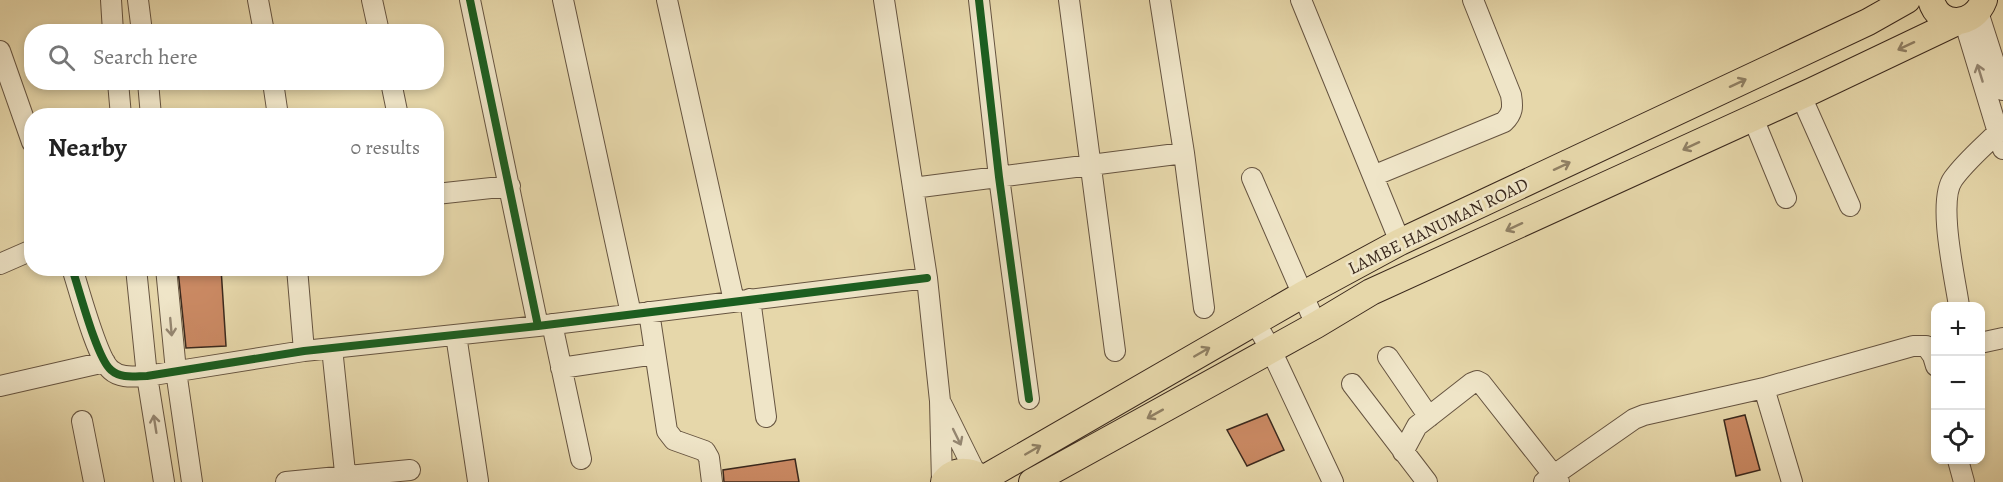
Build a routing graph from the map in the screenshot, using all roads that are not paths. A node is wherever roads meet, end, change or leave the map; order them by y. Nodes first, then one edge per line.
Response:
1 (111, 0) edge
2 (138, 0) edge
3 (258, 0) edge
4 (372, 0) edge
5 (470, 0) edge
6 (563, 0) edge
7 (667, 0) edge
8 (884, 0) edge
9 (979, 0) edge
10 (1069, 0) edge
11 (1160, 0) edge
12 (1301, 0) edge
13 (1473, 0) edge
14 (1907, 0) edge
15 (1930, 0) edge
16 (1976, 10) edge
17 (112, 24) edge
18 (141, 24) edge
19 (262, 24) edge
20 (377, 24) edge
21 (0, 51) edge
22 (119, 90) edge
23 (149, 90) edge
24 (274, 90) edge
25 (393, 90) edge
26 (2003, 90) edge
27 (1801, 96) junction
28 (9, 104) edge
29 (120, 108) edge
30 (150, 108) edge
31 (277, 108) edge
32 (396, 108) edge
33 (1753, 118) junction
34 (24, 129) edge
35 (2000, 141) edge
36 (1184, 153) junction
37 (1090, 165) junction
38 (1373, 176) junction
39 (999, 177) junction
40 (1252, 178) dead end
41 (510, 186) junction
42 (913, 188) junction
43 (444, 193) edge
44 (1786, 198) dead end
45 (1850, 206) dead end
46 (1400, 242) junction
47 (24, 254) edge
48 (0, 264) edge
49 (75, 276) edge
50 (137, 276) edge
51 (167, 276) edge
52 (298, 276) edge
53 (927, 278) junction
54 (1302, 295) junction
55 (742, 301) junction
56 (1958, 302) edge
57 (1204, 308) dead end
58 (640, 313) junction
59 (1255, 322) junction
60 (545, 325) junction
61 (1316, 325) junction
62 (456, 334) junction
63 (2003, 338) edge
64 (1985, 342) edge
65 (332, 348) junction
66 (1271, 350) junction
67 (304, 351) junction
68 (1115, 351) dead end
69 (655, 354) junction
70 (1933, 356) edge
71 (1388, 357) dead end
72 (105, 362) junction
73 (561, 368) junction
74 (176, 371) junction
75 (147, 376) junction
76 (1352, 384) dead end
77 (0, 386) edge
78 (1764, 388) junction
79 (1029, 399) dead end
80 (940, 401) junction
81 (766, 417) dead end
82 (1429, 417) junction
83 (82, 421) dead end
84 (1403, 452) junction
85 (581, 459) dead end
86 (1959, 464) edge
87 (410, 470) dead end
88 (981, 478) edge
89 (346, 479) edge
90 (1552, 480) edge
91 (478, 481) edge
92 (94, 482) edge
93 (164, 482) edge
94 (192, 482) edge
95 (286, 482) edge
96 (711, 482) edge
97 (943, 482) edge
98 (1032, 482) edge
99 (1332, 482) edge
100 (1427, 482) edge
101 (1792, 482) edge
102 (1964, 482) edge

1 - 17 street
2 - 18 street
3 - 19 street
4 - 20 street
5 - 41 street
6 - 58 street
7 - 55 street
8 - 42 street
9 - 39 street
10 - 37 street
11 - 36 street
12 - 38 street
13 - 38 street
46 -> 14 main road, LAMBE HANUMAN ROAD
15 - 16 main road
16 - 26 street
16 -> 27 main road, LAMBE HANUMAN ROAD
35 -> 16 street
21 - 28 street
22 - 29 street
23 - 30 street
24 - 31 street
25 - 32 street
27 - 33 main road, LAMBE HANUMAN ROAD
27 - 45 street
28 - 34 street
33 - 44 street
33 -> 61 main road, LAMBE HANUMAN ROAD
35 - 56 street
36 - 37 street
36 - 57 street
37 - 39 street
37 - 68 street
38 - 46 street
39 - 42 street
39 - 79 street
40 - 54 street
41 - 43 street
41 - 60 street
42 - 53 street
46 - 54 main road, LAMBE HANUMAN ROAD
47 - 48 street
49 - 72 street
50 - 75 street
51 -> 74 street
52 - 67 street
53 - 55 street
53 - 80 street
54 - 59 main road, LAMBE HANUMAN ROAD
54 - 61 street
55 - 58 street
55 - 81 street
58 - 60 street
58 - 69 street
59 - 66 street
88 -> 59 main road, LAMBE HANUMAN ROAD
60 - 62 street
60 - 73 street
61 - 66 main road, LAMBE HANUMAN ROAD
62 - 65 street
62 - 91 street
63 - 64 street
65 - 67 street
65 - 89 street
66 -> 98 main road, LAMBE HANUMAN ROAD
66 - 99 street
67 - 74 street
69 - 73 street
69 - 96 street
70 - 78 street
71 - 82 street
72 - 75 street
72 - 77 street
73 - 85 street
74 - 75 street
74 - 94 street
93 -> 75 street
76 - 84 street
78 - 90 street
78 - 101 street
80 -> 88 street
80 - 97 street
82 - 84 street
82 - 90 street
83 - 92 street
84 - 100 street
86 - 102 street
87 - 89 street
88 - 97 main road
89 - 95 street

